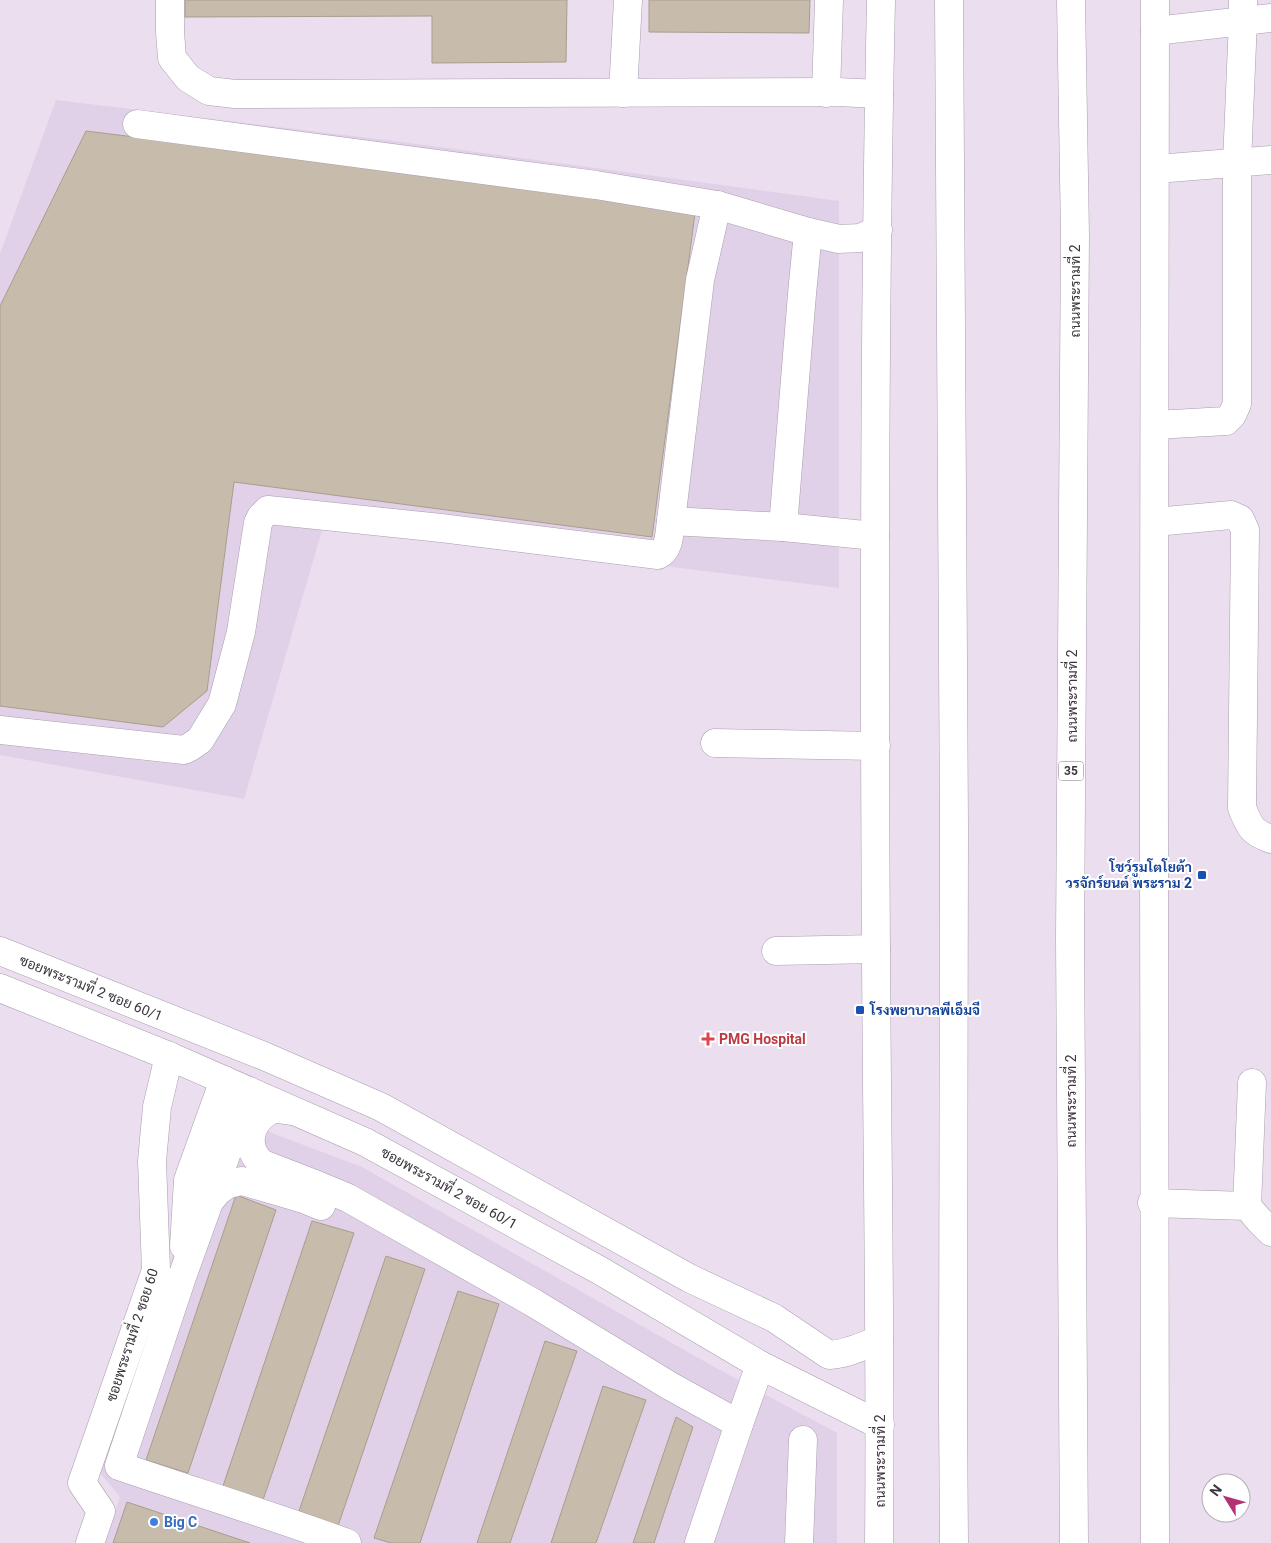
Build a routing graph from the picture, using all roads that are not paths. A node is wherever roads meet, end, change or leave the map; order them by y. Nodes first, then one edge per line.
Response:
1 (170, 0) edge
2 (628, 0) edge
3 (828, 0) edge
4 (881, 0) edge
5 (950, 0) edge
6 (1071, 0) edge
7 (1155, 0) edge
8 (1243, 10) edge
9 (1271, 18) edge
10 (1155, 31) junction
11 (826, 92) junction
12 (623, 93) junction
13 (879, 94) junction
14 (137, 124) dead end
15 (1271, 160) edge
16 (1237, 163) junction
17 (1156, 169) junction
18 (717, 206) junction
19 (878, 230) junction
20 (808, 232) junction
21 (1155, 425) junction
22 (671, 522) junction
23 (1155, 522) junction
24 (783, 526) junction
25 (876, 536) junction
26 (0, 730) edge
27 (715, 743) dead end
28 (876, 746) junction
29 (1271, 839) edge
30 (876, 949) junction
31 (0, 951) edge
32 (776, 951) dead end
33 (0, 988) edge
34 (169, 1056) junction
35 (224, 1080) junction
36 (1252, 1084) dead end
37 (249, 1092) junction
38 (292, 1111) junction
39 (209, 1202) junction
40 (1152, 1203) junction
41 (1247, 1206) junction
42 (386, 1220) junction
43 (1271, 1232) edge
44 (182, 1277) junction
45 (879, 1340) junction
46 (760, 1364) junction
47 (738, 1424) junction
48 (880, 1425) junction
49 (803, 1440) dead end
50 (90, 1543) edge
51 (347, 1543) edge
52 (699, 1543) edge
53 (799, 1543) edge
54 (879, 1543) edge
55 (954, 1543) edge
56 (1074, 1543) edge
57 (1154, 1543) edge

1 - 12 main road
2 - 12 main road
3 - 11 main road
4 - 13 main road, ถนนพระรามที่ 2
5 - 55 main road
6 - 56 main road, ถนนพระรามที่ 2 / 35
7 - 10 main road
8 - 9 main road
8 - 10 main road
8 - 16 main road
10 - 17 main road
11 - 12 main road
11 - 13 main road
13 - 19 main road, ถนนพระรามที่ 2
14 - 18 main road
15 - 16 main road
16 - 17 main road
16 - 21 main road
17 - 21 main road
18 - 20 main road
18 - 22 main road
19 - 20 main road
19 - 25 main road, ถนนพระรามที่ 2
20 - 24 main road
21 - 23 main road
22 - 24 main road
22 - 26 main road
23 - 29 main road
23 - 40 main road
24 - 25 main road
25 - 28 main road, ถนนพระรามที่ 2
27 - 28 main road
28 - 30 main road, ถนนพระรามที่ 2
30 - 32 main road
30 - 45 main road, ถนนพระรามที่ 2
31 - 45 main road, ซอยพระรามที่ 2 ซอย 60/1
33 - 34 main road, ซอยพระรามที่ 2 ซอย 60/1
34 - 35 main road, ซอยพระรามที่ 2 ซอย 60/1
34 - 50 main road, ซอยพระรามที่ 2 ซอย 60
35 - 37 main road, ซอยพระรามที่ 2 ซอย 60/1
35 - 44 main road
36 - 41 main road
37 - 38 main road, ซอยพระรามที่ 2 ซอย 60/1
37 - 39 main road
38 - 42 main road
38 - 46 main road, ซอยพระรามที่ 2 ซอย 60/1
39 - 42 main road
39 - 44 main road
40 - 41 main road
40 - 57 main road
41 - 43 main road
42 - 47 main road
44 - 51 main road
45 - 48 main road, ถนนพระรามที่ 2
46 - 47 main road
46 - 48 main road, ซอยพระรามที่ 2 ซอย 60/1
47 - 52 main road
48 - 54 main road, ถนนพระรามที่ 2
49 - 53 main road

